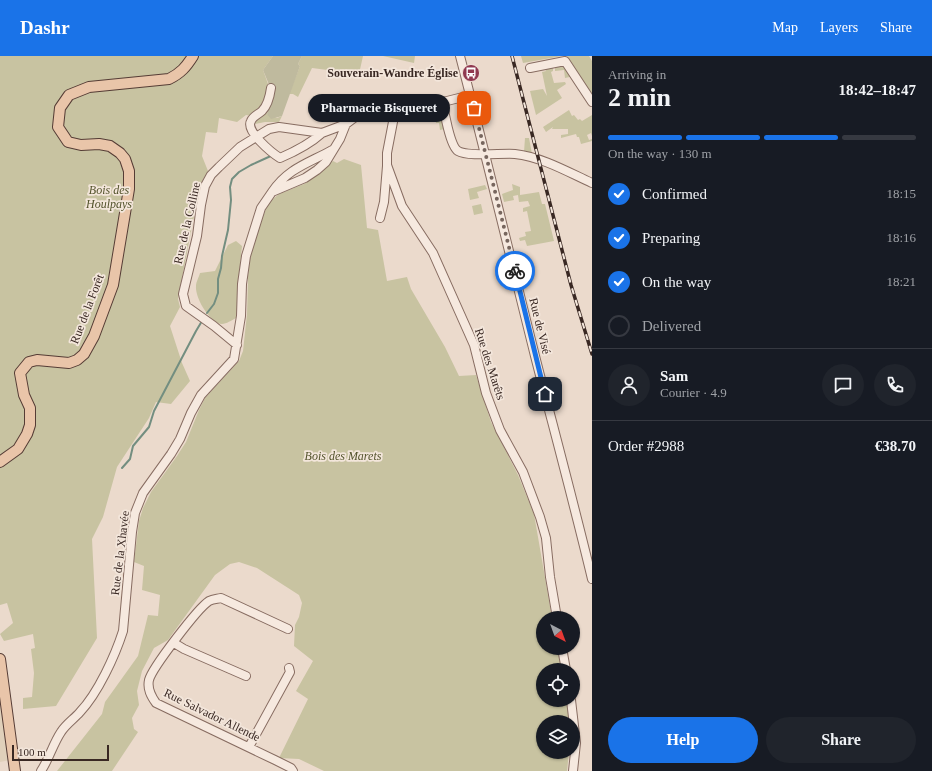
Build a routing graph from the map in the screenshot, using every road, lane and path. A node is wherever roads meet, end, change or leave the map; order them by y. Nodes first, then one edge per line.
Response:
1 (192, 56) edge
2 (460, 56) edge
3 (530, 68) dead end
4 (271, 88) dead end
5 (471, 95) junction
6 (396, 101) junction
7 (443, 102) junction
8 (592, 102) edge
9 (346, 124) junction
10 (322, 133) junction
11 (256, 136) junction
12 (333, 150) junction
13 (486, 154) junction
14 (387, 165) junction
15 (592, 183) edge
16 (272, 192) junction
17 (380, 218) dead end
18 (237, 345) junction
19 (0, 462) edge
20 (592, 579) edge
21 (556, 611) edge
22 (288, 629) dead end
23 (174, 643) junction
24 (0, 659) edge
25 (290, 668) dead end
26 (246, 676) dead end
27 (572, 707) edge
28 (249, 747) junction
29 (14, 771) edge
30 (41, 771) edge
31 (293, 771) edge
32 (573, 771) edge

1 - 19 main road, Rue de la Forêt
2 - 5 street, Rue de Visé
3 - 8 street
4 - 11 street
5 - 7 street, Rue de la Colline
5 - 13 street, Rue de Visé
6 - 7 street, Rue de la Colline
6 - 9 street, Rue de la Colline
6 - 14 street, Rue des Marêts
7 - 13 street
9 - 10 street, Rue de la Colline
9 - 12 street
10 - 11 street, Rue de la Colline
10 - 11 street
11 - 18 street, Rue de la Colline
12 - 16 street, Rue de la Xhavée
12 - 16 street
13 - 15 street
13 - 20 street, Rue de Visé
14 - 17 street
14 - 21 street, Rue des Marêts
16 - 18 street, Rue de la Xhavée
18 - 30 street, Rue de la Xhavée
22 - 23 street, Rue Salvador Allende
23 - 26 street
23 - 28 street, Rue Salvador Allende
24 - 29 main road
25 - 28 street
27 - 32 street
28 - 31 street, Rue Salvador Allende

